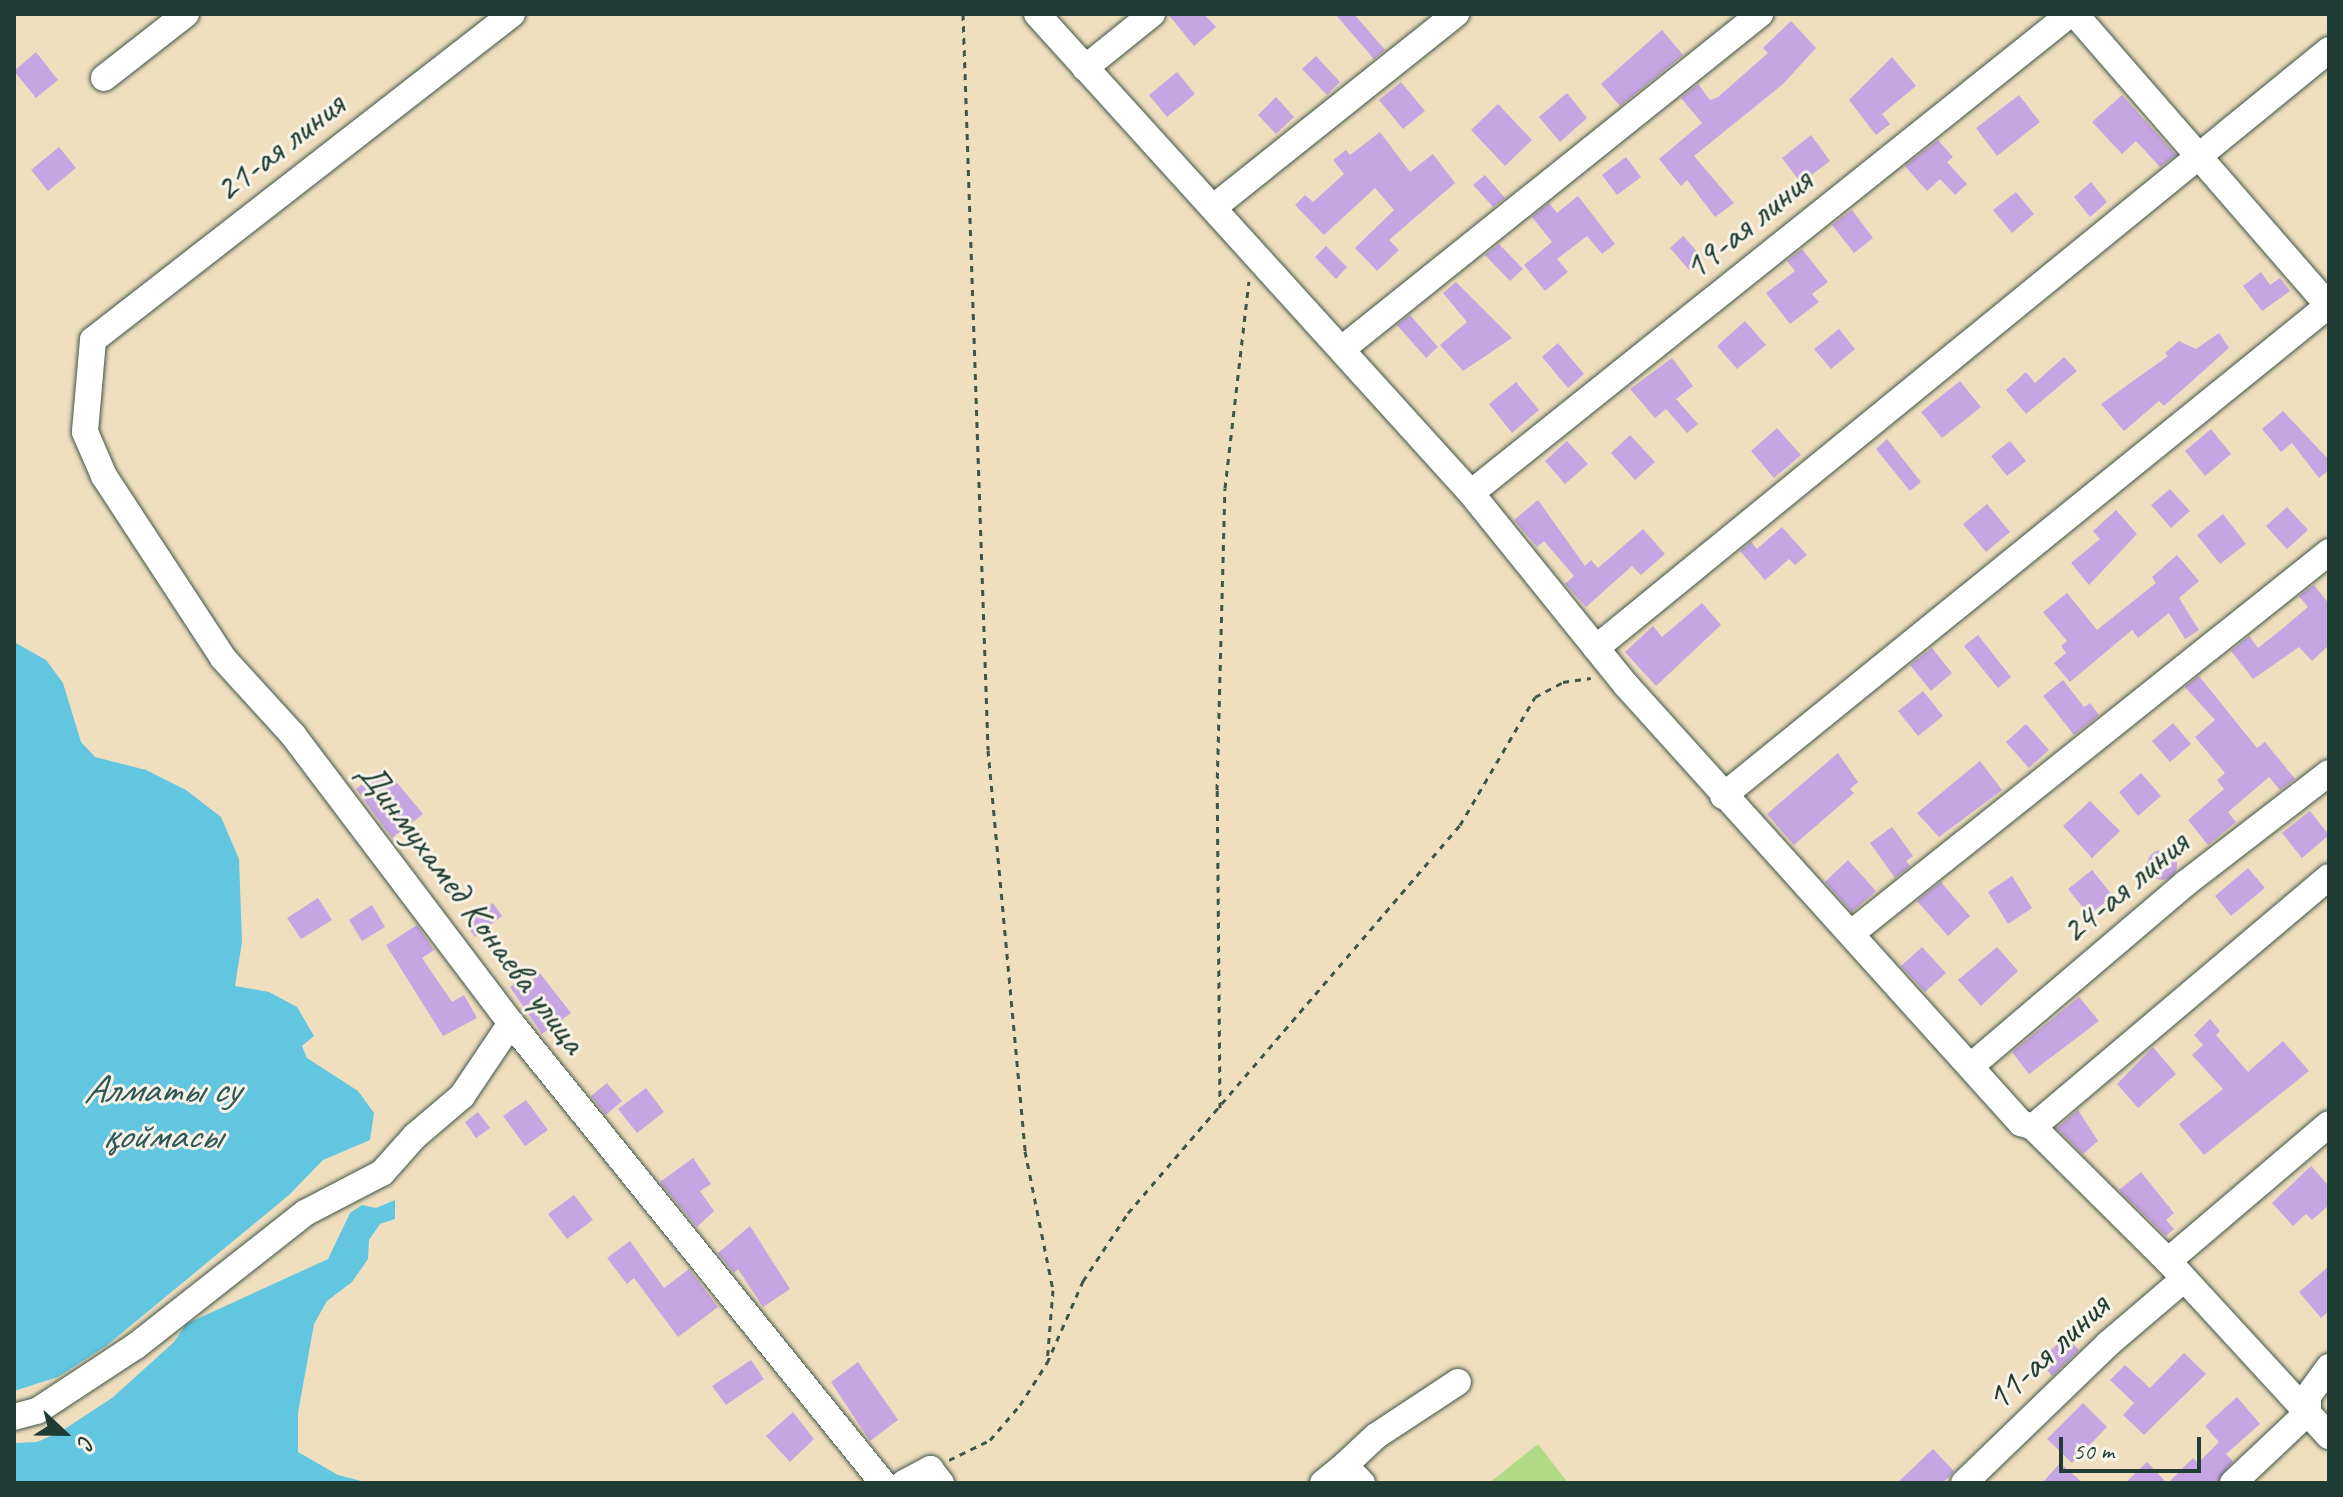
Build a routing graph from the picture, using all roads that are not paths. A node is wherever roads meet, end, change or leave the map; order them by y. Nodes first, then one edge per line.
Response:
1 (186, 14) edge
2 (512, 14) edge
3 (1037, 14) edge
4 (1152, 14) edge
5 (1456, 14) edge
6 (1760, 14) edge
7 (2073, 14) edge
8 (2329, 50) edge
9 (1085, 68) junction
10 (104, 78) dead end
11 (2197, 158) junction
12 (1214, 207) junction
13 (2329, 305) edge
14 (93, 340) joint
15 (1342, 349) junction
16 (1471, 493) junction
17 (2329, 552) edge
18 (1596, 648) junction
19 (2329, 773) edge
20 (1723, 796) junction
21 (2329, 877) edge
22 (1853, 932) junction
23 (511, 1023) junction
24 (1971, 1066) junction
25 (2329, 1124) edge
26 (2033, 1127) junction
27 (2176, 1270) junction
28 (2329, 1367) edge
29 (1458, 1382) dead end
30 (2308, 1412) junction
31 (14, 1417) edge
32 (2329, 1436) edge
33 (1353, 1474) edge
34 (935, 1476) edge
35 (883, 1483) edge
36 (904, 1483) edge
37 (1323, 1483) edge
38 (1964, 1483) edge
39 (2233, 1483) edge

1 - 10 street
2 - 14 street, 21-ая линия
3 - 9 street
4 - 9 street
5 - 12 street
6 - 15 street
7 - 11 street
7 - 16 street, 19-ая линия
8 - 11 street
9 - 12 street
11 - 13 street
11 - 18 street
12 - 15 street
13 - 20 street
14 - 23 street, Динмухамед Конаева улица
15 - 16 street
16 - 18 street
17 - 22 street
18 - 20 street
19 - 24 street, 24-ая линия
20 - 22 street
21 - 26 street
22 - 24 street
23 - 31 street
23 - 35 street, Динмухамед Конаева улица
24 - 26 street
25 - 27 street, 11-ая линия
26 - 27 street
27 - 30 street
27 - 38 street, 11-ая линия
28 - 30 street
29 - 33 street
30 - 32 street
30 - 39 street
33 - 37 street
34 - 36 street

